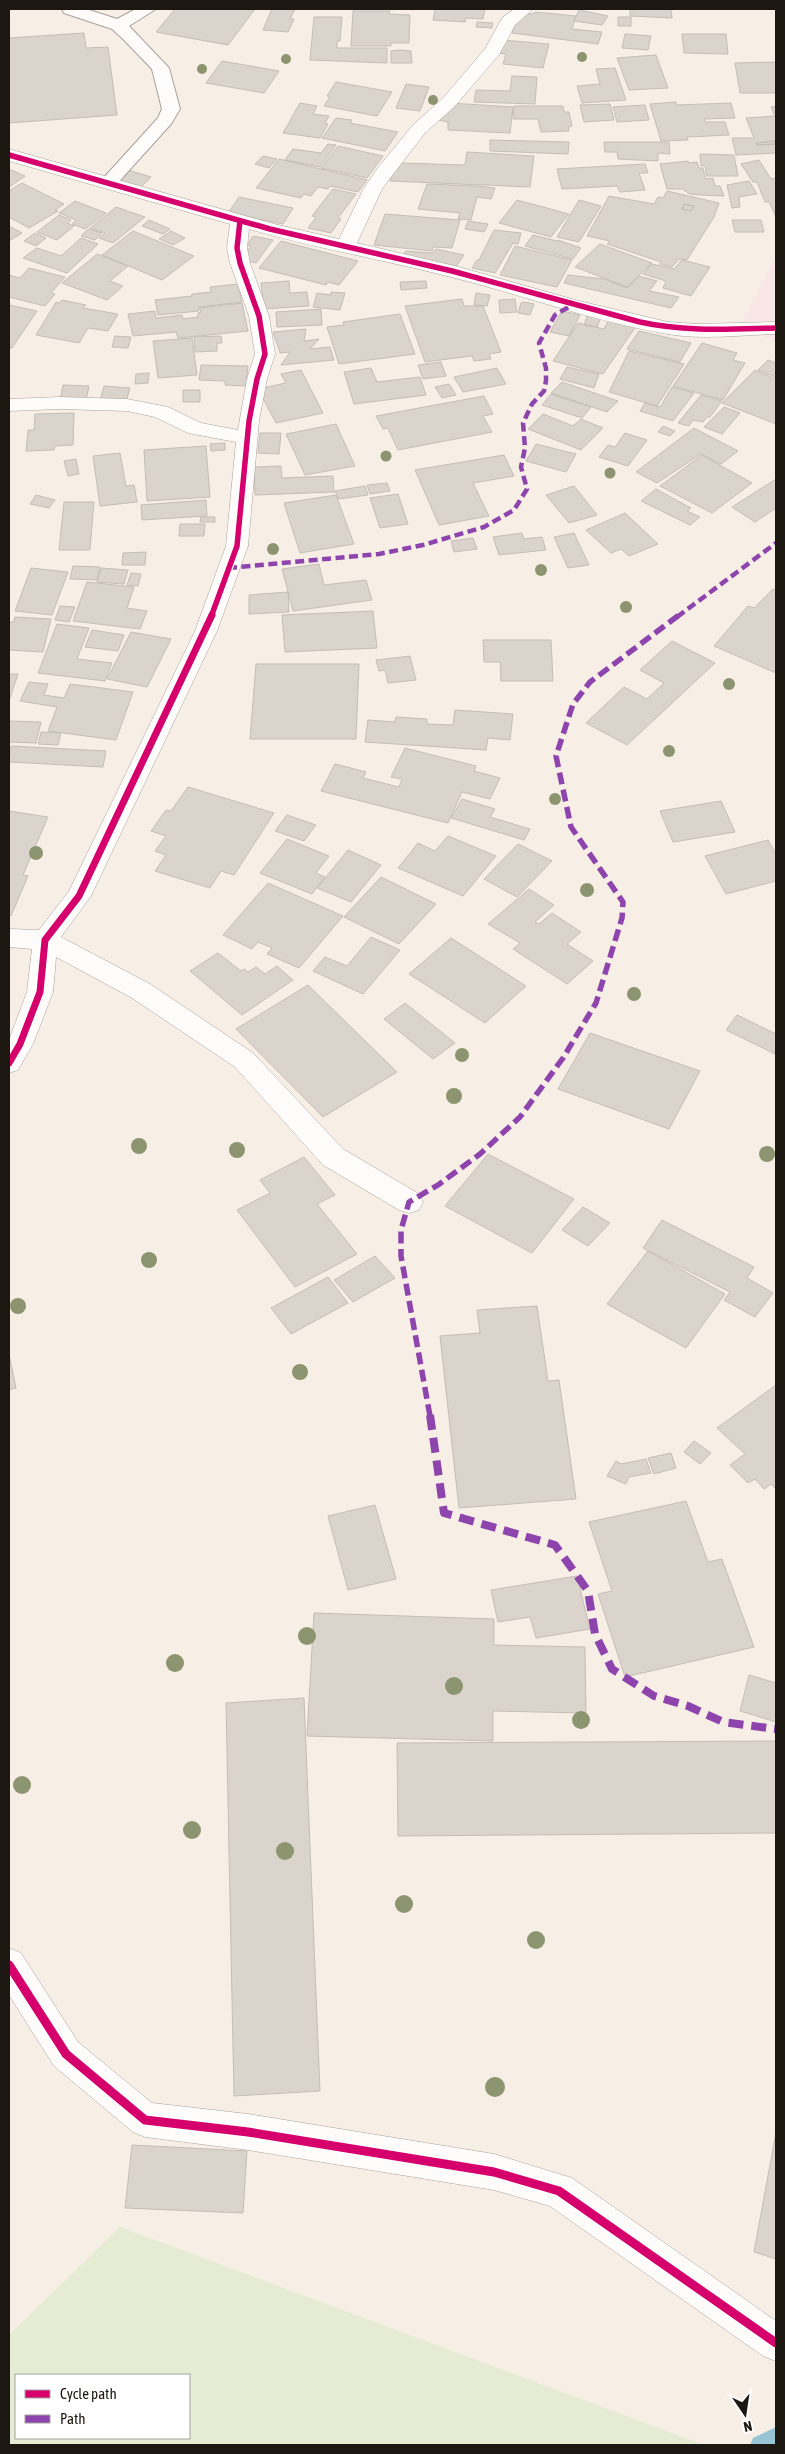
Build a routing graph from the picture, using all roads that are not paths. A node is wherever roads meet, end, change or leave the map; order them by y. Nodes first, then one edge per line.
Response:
1 (70, 9) edge
2 (148, 9) edge
3 (524, 9) edge
4 (118, 25) junction
5 (9, 156) edge
6 (108, 183) junction
7 (240, 221) junction
8 (345, 248) junction
9 (776, 306) edge
10 (776, 320) edge
11 (776, 328) edge
12 (9, 405) edge
13 (247, 438) junction
14 (9, 938) edge
15 (45, 940) junction
16 (9, 1063) edge
17 (409, 1202) dead end
18 (9, 1966) edge
19 (776, 2342) edge

1 - 4 lane
2 - 4 lane
3 - 8 street
4 - 6 lane
5 - 6 street
6 - 7 street
7 - 8 street
7 - 13 street
8 - 11 street
9 - 10 street
12 - 13 street
13 - 15 street
14 - 15 street
15 - 16 street
15 - 17 street
18 - 19 street

